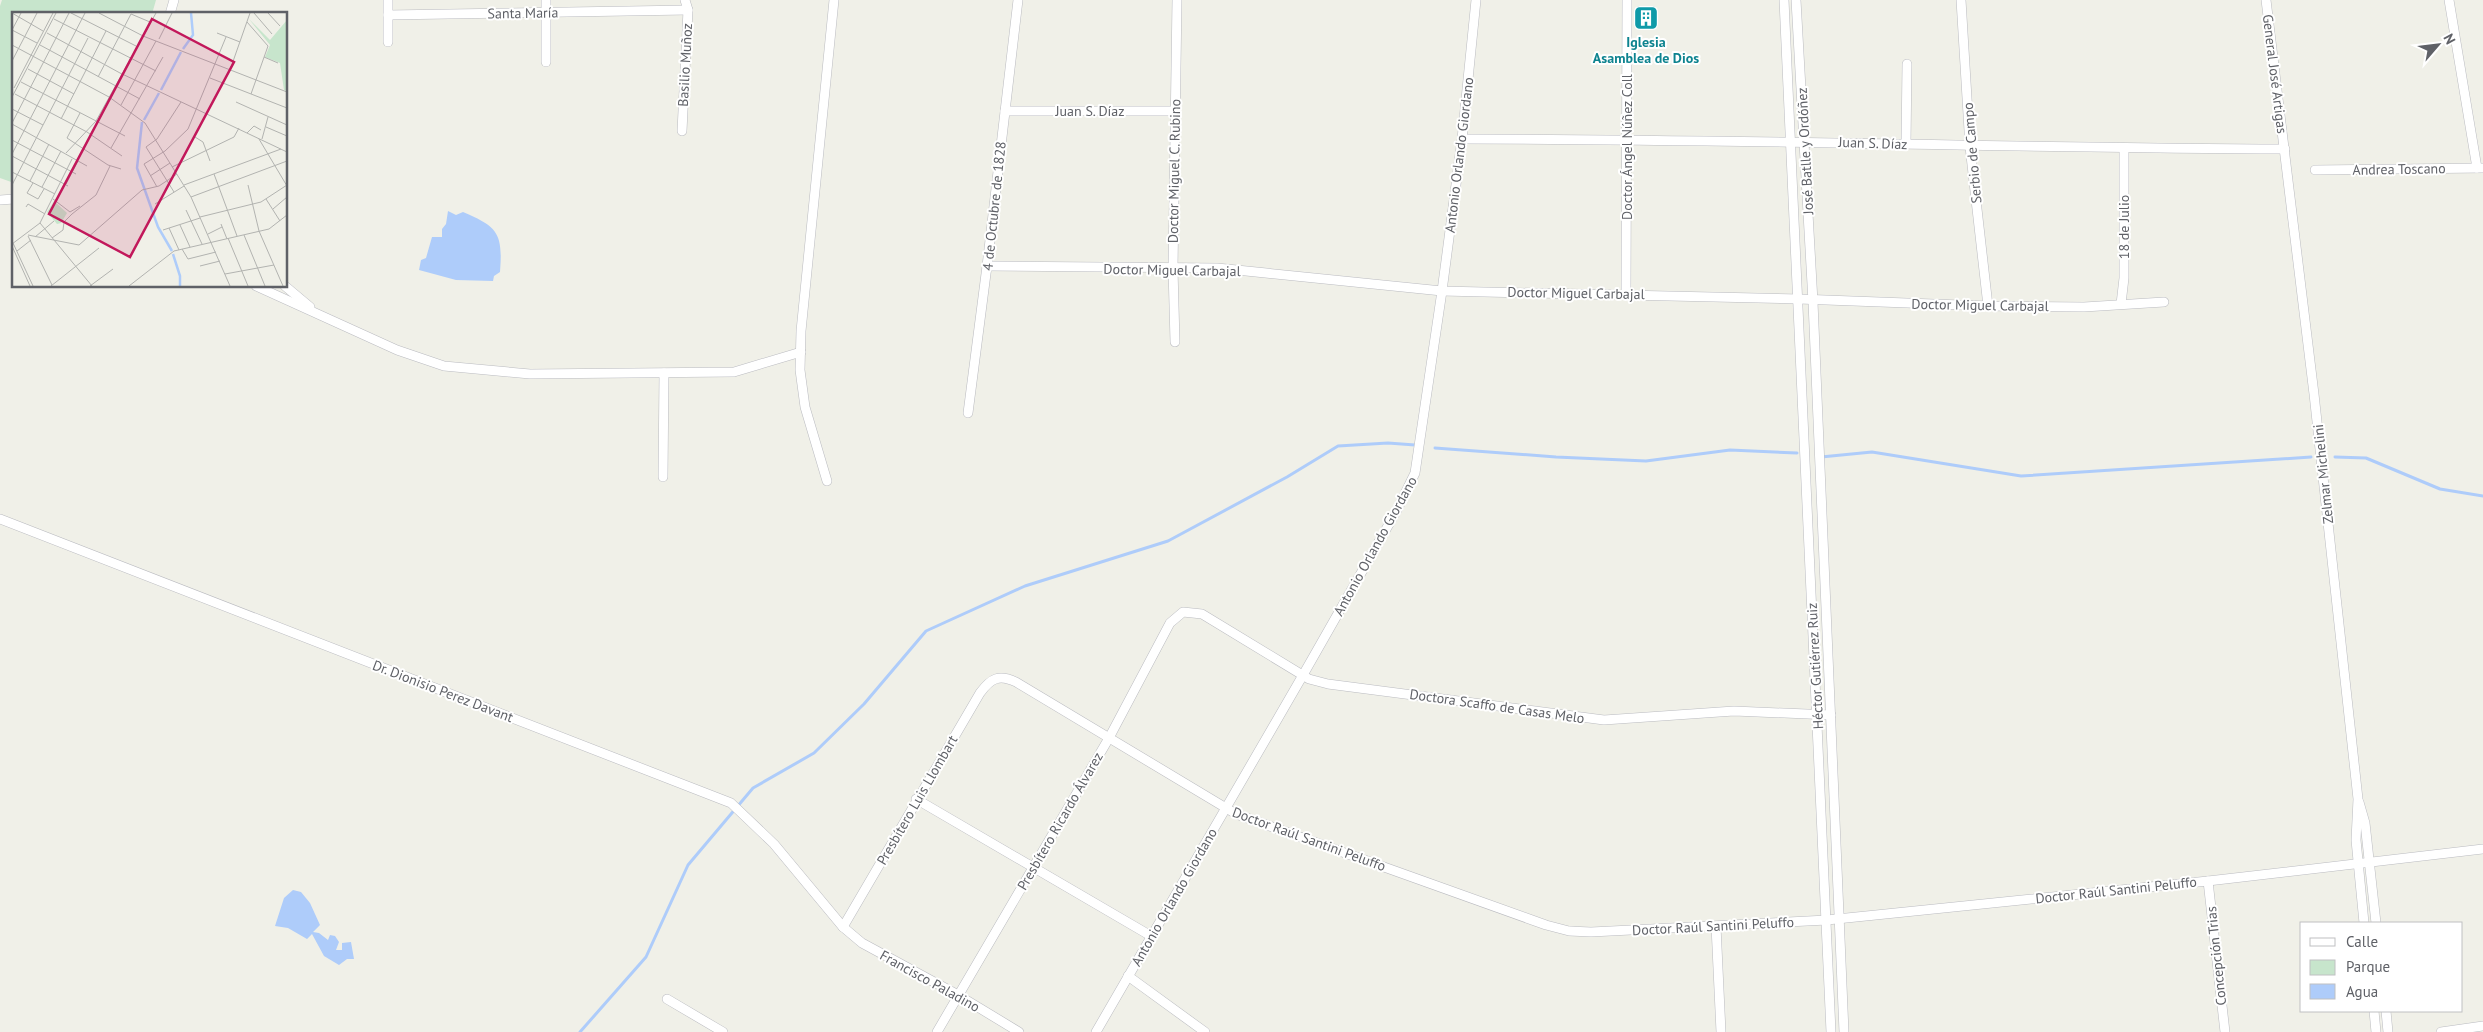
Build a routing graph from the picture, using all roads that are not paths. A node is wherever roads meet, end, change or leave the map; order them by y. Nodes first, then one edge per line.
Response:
1 (388, 0) edge
2 (546, 0) edge
3 (685, 0) edge
4 (834, 0) edge
5 (1018, 0) edge
6 (1177, 0) edge
7 (1476, 0) edge
8 (1627, 0) edge
9 (1784, 0) edge
10 (1796, 0) edge
11 (1961, 0) edge
12 (2266, 0) edge
13 (2449, 0) edge
14 (688, 10) junction
15 (546, 13) junction
16 (388, 14) junction
17 (388, 42) dead end
18 (546, 62) dead end
19 (1907, 64) dead end
20 (1005, 111) junction
21 (1175, 111) junction
22 (682, 131) dead end
23 (1462, 138) junction
24 (1628, 139) junction
25 (1792, 141) junction
26 (1906, 144) junction
27 (1970, 147) junction
28 (2124, 149) junction
29 (2285, 149) junction
30 (2480, 168) edge
31 (2315, 170) dead end
32 (987, 266) junction
33 (1173, 269) junction
34 (260, 288) edge
35 (287, 288) edge
36 (1442, 291) junction
37 (1626, 294) junction
38 (1799, 299) junction
39 (1813, 302) joint
40 (2164, 302) dead end
41 (2120, 304) junction
42 (1988, 306) junction
43 (320, 315) junction
44 (1175, 342) dead end
45 (801, 352) junction
46 (664, 373) junction
47 (968, 412) dead end
48 (663, 477) dead end
49 (827, 481) dead end
50 (0, 519) edge
51 (1183, 612) joint
52 (1303, 675) junction
53 (996, 678) joint
54 (1830, 715) junction
55 (1817, 716) junction
56 (1108, 738) junction
57 (916, 799) junction
58 (2358, 799) junction
59 (1226, 808) junction
60 (2483, 849) edge
61 (2369, 861) junction
62 (2358, 862) junction
63 (1032, 868) junction
64 (2208, 881) junction
65 (1826, 920) junction
66 (2364, 922) edge
67 (2376, 922) edge
68 (1716, 926) junction
69 (843, 927) junction
70 (1151, 936) junction
71 (1128, 976) junction
72 (958, 995) junction
73 (667, 999) dead end
74 (2374, 1012) edge
75 (2386, 1012) edge
76 (2483, 1026) edge
77 (723, 1032) edge
78 (937, 1032) edge
79 (1019, 1032) edge
80 (1096, 1032) edge
81 (1205, 1032) edge
82 (1721, 1032) edge
83 (1831, 1032) edge
84 (1844, 1032) edge
85 (2225, 1032) edge
86 (2376, 1032) edge
87 (2388, 1032) edge
88 (2440, 1032) edge

1 - 16 street
2 - 15 street
3 - 14 street, Basilio Muñoz
4 - 45 street
5 - 20 street, 4 de Octubre de 1828
6 - 21 street, Doctor Miguel C. Rubino
7 - 23 street, Antonio Orlando Giordano
8 - 24 street, Doctor Ángel Núñez Coll
9 - 25 street, José Batlle y Ordóñez
10 - 39 street, José Batlle y Ordóñez
11 - 27 street, Serbio de Campo
12 - 29 street, General José Artigas
13 - 30 street
14 - 15 street, Santa María
14 - 22 street, Basilio Muñoz
15 - 16 street, Santa María
15 - 18 street
16 - 17 street
19 - 26 street
20 - 21 street, Juan S. Díaz
20 - 32 street, 4 de Octubre de 1828
21 - 33 street, Doctor Miguel C. Rubino
23 - 24 street, Juan S. Díaz
23 - 36 street, Antonio Orlando Giordano
24 - 25 street, Juan S. Díaz
24 - 37 street, Doctor Ángel Núñez Coll
25 - 26 street, Juan S. Díaz
25 - 38 street, José Batlle y Ordóñez
26 - 27 street, Juan S. Díaz
27 - 28 street, Juan S. Díaz
27 - 42 street, Serbio de Campo
28 - 29 street, Juan S. Díaz
28 - 41 street, 18 de Julio
29 - 58 street, Zelmar Michelini
30 - 31 street, Andrea Toscano
32 - 33 street, Doctor Miguel Carbajal
32 - 47 street, 4 de Octubre de 1828
33 - 36 street, Doctor Miguel Carbajal
33 - 44 street, Doctor Miguel C. Rubino
34 - 43 street
35 - 43 street
36 - 37 street, Doctor Miguel Carbajal
36 - 52 street, Antonio Orlando Giordano
37 - 38 street, Doctor Miguel Carbajal
38 - 42 street, Doctor Miguel Carbajal
38 - 55 street, Héctor Gutiérrez Ruiz
39 - 54 street, Héctor Gutiérrez Ruiz
40 - 41 street, Doctor Miguel Carbajal
41 - 42 street, Doctor Miguel Carbajal
43 - 46 street
45 - 46 street
45 - 49 street
46 - 48 street
50 - 69 street, Dr. Dionisio Perez Davant
51 - 52 street, Doctora Scaffo de Casas Melo
51 - 56 street, Presbítero Ricardo Álvarez
52 - 55 street, Doctora Scaffo de Casas Melo
52 - 59 street, Antonio Orlando Giordano
53 - 56 street, Doctor Raúl Santini Peluffo
53 - 57 street, Presbítero Luis Llombart
54 - 55 street, Doctora Scaffo de Casas Melo
54 - 84 street, Héctor Gutiérrez Ruiz
55 - 65 street, Héctor Gutiérrez Ruiz
56 - 59 street, Doctor Raúl Santini Peluffo
56 - 63 street, Presbítero Ricardo Álvarez
57 - 63 street
57 - 69 street, Presbítero Luis Llombart
58 - 61 street, Zelmar Michelini
58 - 62 street, Zelmar Michelini
59 - 68 street, Doctor Raúl Santini Peluffo
59 - 70 street, Antonio Orlando Giordano
60 - 61 street, Doctor Raúl Santini Peluffo
61 - 62 street, Doctor Raúl Santini Peluffo
61 - 67 street, Zelmar Michelini
62 - 64 street, Doctor Raúl Santini Peluffo
62 - 66 street, Zelmar Michelini
63 - 70 street
63 - 72 street, Presbítero Ricardo Álvarez
64 - 65 street, Doctor Raúl Santini Peluffo
64 - 85 street, Concepción Trias
65 - 68 street, Doctor Raúl Santini Peluffo
65 - 83 street, Héctor Gutiérrez Ruiz
68 - 82 street
69 - 72 street, Francisco Paladino
70 - 71 street, Antonio Orlando Giordano
71 - 80 street, Antonio Orlando Giordano
71 - 81 street
72 - 78 street, Presbítero Ricardo Álvarez
72 - 79 street, Francisco Paladino
73 - 77 street
74 - 86 street
75 - 87 street
76 - 88 street

